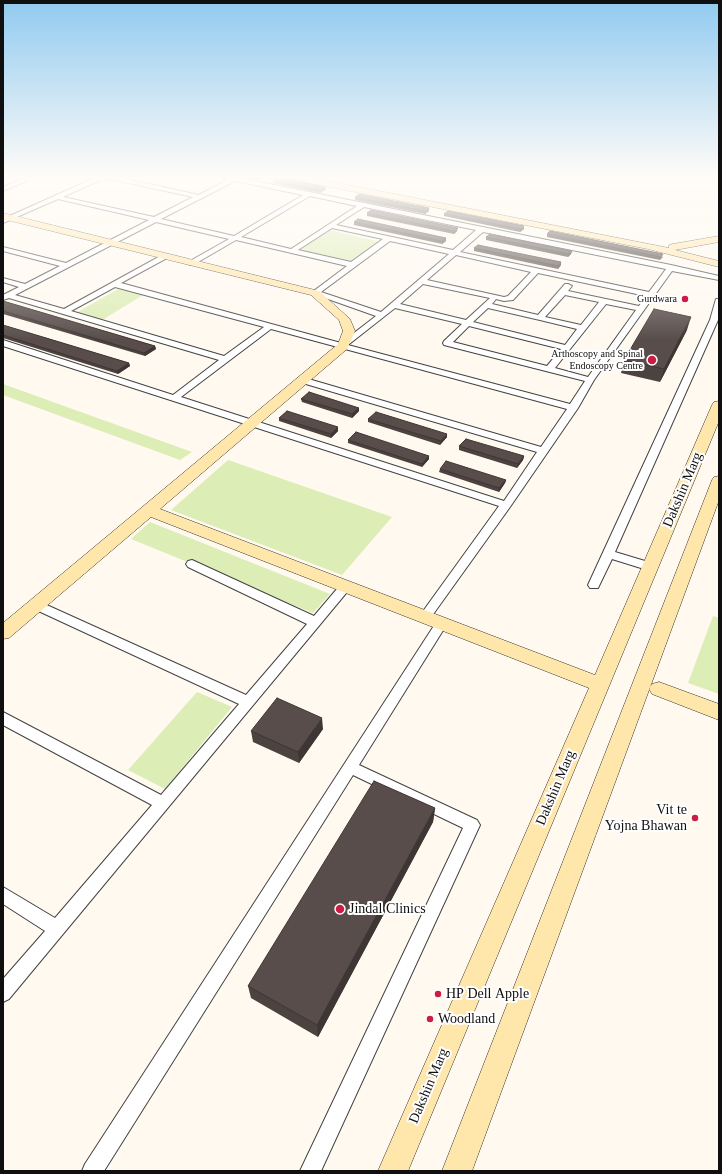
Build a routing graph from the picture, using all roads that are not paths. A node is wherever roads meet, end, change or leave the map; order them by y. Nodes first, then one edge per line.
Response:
1 (61, 231) edge
2 (132, 231) edge
3 (205, 231) edge
4 (248, 231) edge
5 (323, 231) edge
6 (354, 231) edge
7 (480, 231) edge
8 (491, 231) edge
9 (576, 231) edge
10 (580, 231) edge
11 (236, 238) junction
12 (389, 238) junction
13 (719, 239) edge
14 (110, 242) junction
15 (3, 249) edge
16 (676, 250) junction
17 (292, 251) junction
18 (454, 252) junction
19 (719, 254) edge
20 (164, 256) junction
21 (193, 263) junction
22 (719, 264) edge
23 (66, 265) junction
24 (353, 265) junction
25 (671, 267) junction
26 (537, 270) junction
27 (719, 273) edge
28 (575, 278) junction
29 (719, 278) edge
30 (3, 280) edge
31 (421, 281) junction
32 (114, 284) junction
33 (25, 286) junction
34 (563, 292) junction
35 (315, 293) junction
36 (651, 295) junction
37 (6, 297) edge
38 (494, 298) junction
39 (604, 301) junction
40 (719, 301) edge
41 (394, 305) junction
42 (486, 305) junction
43 (641, 309) junction
44 (64, 312) junction
45 (382, 315) junction
46 (540, 318) junction
47 (716, 321) edge
48 (468, 323) junction
49 (270, 326) junction
50 (583, 328) junction
51 (3, 343) edge
52 (344, 345) junction
53 (568, 348) junction
54 (225, 359) junction
55 (549, 370) junction
56 (302, 380) junction
57 (590, 380) junction
58 (174, 398) junction
59 (719, 405) edge
60 (573, 408) junction
61 (252, 423) junction
62 (544, 451) junction
63 (719, 480) edge
64 (506, 505) junction
65 (148, 510) junction
66 (608, 554) junction
67 (192, 564) dead end
68 (641, 564) dead end
69 (594, 585) dead end
70 (346, 586) junction
71 (36, 605) junction
72 (425, 617) junction
73 (316, 622) junction
74 (441, 624) junction
75 (3, 633) edge
76 (590, 681) dead end
77 (660, 689) dead end
78 (248, 702) junction
79 (719, 712) edge
80 (3, 718) edge
81 (350, 767) junction
82 (163, 802) junction
83 (3, 895) edge
84 (57, 929) junction
85 (3, 992) edge
86 (92, 1171) edge
87 (310, 1171) edge
88 (393, 1171) edge
89 (457, 1171) edge

1 - 14 main road
2 - 14 street
3 - 11 street
4 - 11 street
5 - 17 street
6 - 12 street
7 - 18 street
8 - 25 street
9 - 16 main road
10 - 16 main road
11 - 17 street
11 - 21 street
12 - 18 street
12 - 24 street
13 - 16 main road
14 - 20 main road
14 - 23 street
15 - 23 street
16 - 19 main road
16 - 22 main road
16 - 27 main road
17 - 24 street
18 - 26 street
18 - 31 street
20 - 21 main road
20 - 32 street
21 - 35 main road
23 - 33 street
24 - 35 street
25 - 29 street
25 - 36 street
26 - 28 street
26 - 38 street
28 - 34 street
28 - 36 street
30 - 33 street
31 - 38 street
31 - 41 street
32 - 44 street
32 - 49 street
33 - 37 street
34 - 39 street
34 - 46 street
35 - 45 street
35 - 52 main road
36 - 43 street
37 - 44 street
38 - 42 street
39 - 43 street
39 - 50 street
40 - 47 street
41 - 45 street
41 - 48 street
42 - 46 street
42 - 48 street
43 - 57 street
44 - 54 street
45 - 52 street
46 - 50 street
47 - 66 street
48 - 53 street
48 - 55 street
49 - 52 street
49 - 54 street
50 - 53 street
51 - 58 street
52 - 56 main road
52 - 60 street
53 - 55 street
54 - 58 street
55 - 57 street
56 - 61 main road
56 - 62 street
57 - 60 street
58 - 61 street
59 - 88 main road, Dakshin Marg
60 - 62 street
61 - 64 street
61 - 65 main road
62 - 64 street
63 - 89 main road
64 - 72 street
65 - 70 main road
65 - 71 main road
66 - 68 street
66 - 69 street
67 - 73 street
70 - 72 main road
70 - 73 street
71 - 75 main road
71 - 78 street
72 - 74 main road
73 - 78 street
74 - 76 main road
74 - 81 street
77 - 79 main road
78 - 82 street
80 - 82 street
81 - 86 street
81 - 87 street
82 - 84 street
83 - 84 street
84 - 85 street

